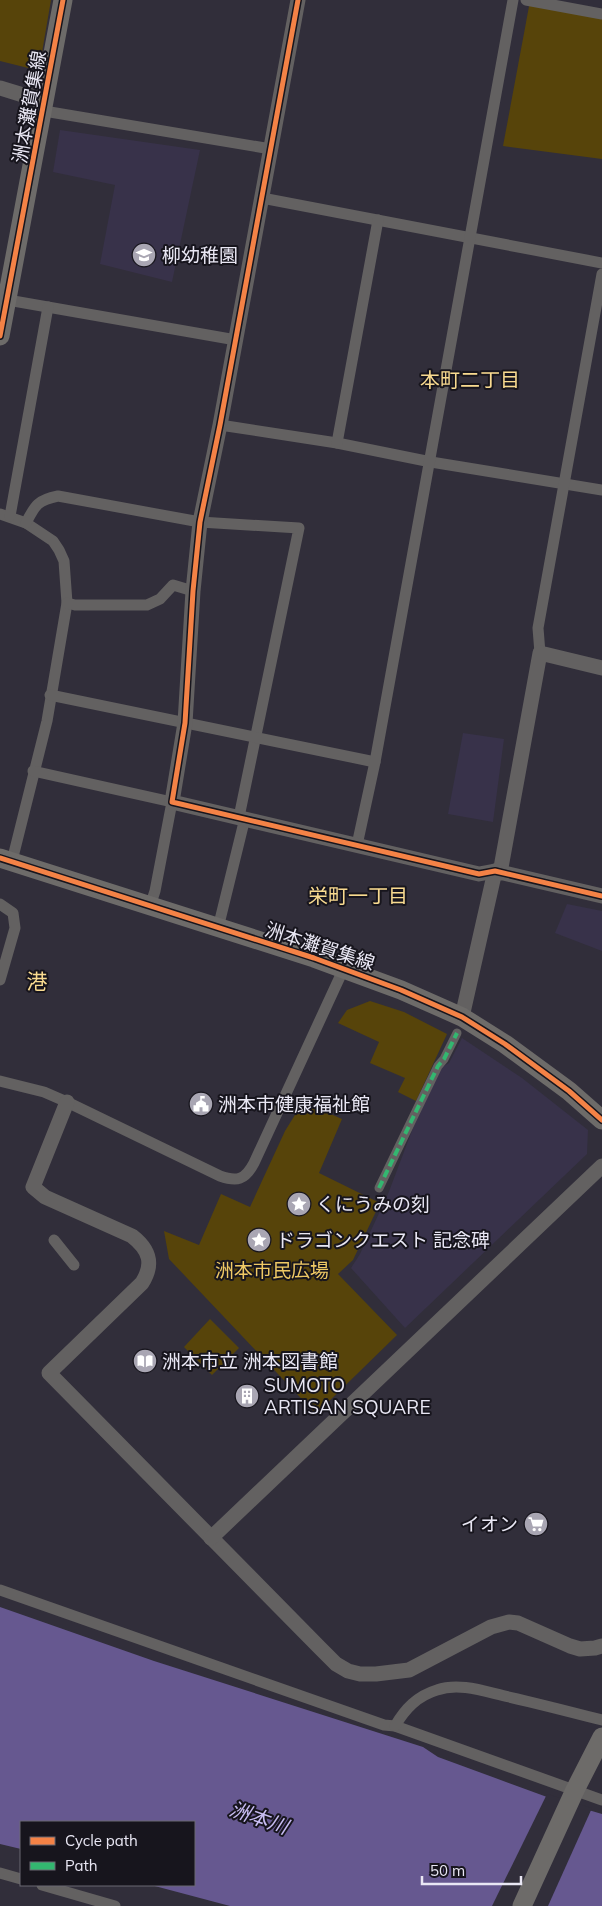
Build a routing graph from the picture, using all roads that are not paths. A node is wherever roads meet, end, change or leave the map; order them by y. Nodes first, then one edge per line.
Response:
1 (63, 0) edge
2 (298, 0) edge
3 (513, 0) edge
4 (526, 0) edge
5 (602, 14) edge
6 (0, 88) edge
7 (45, 104) junction
8 (271, 149) junction
9 (262, 198) junction
10 (378, 220) junction
11 (470, 236) junction
12 (602, 263) edge
13 (602, 274) edge
14 (3, 300) edge
15 (48, 307) junction
16 (0, 336) edge
17 (236, 340) junction
18 (220, 425) junction
19 (337, 443) junction
20 (431, 462) junction
21 (565, 483) junction
22 (602, 490) edge
23 (5, 515) edge
24 (200, 522) junction
25 (26, 523) junction
26 (193, 591) junction
27 (67, 603) junction
28 (540, 653) junction
29 (602, 668) edge
30 (50, 695) junction
31 (185, 723) junction
32 (256, 738) junction
33 (375, 762) junction
34 (33, 771) junction
35 (172, 802) junction
36 (242, 817) junction
37 (356, 845) junction
38 (6, 860) edge
39 (497, 872) junction
40 (602, 896) edge
41 (0, 904) edge
42 (150, 906) junction
43 (218, 928) junction
44 (344, 968) junction
45 (0, 980) edge
46 (459, 1025) junction
47 (0, 1081) edge
48 (67, 1102) junction
49 (602, 1120) edge
50 (602, 1166) edge
51 (379, 1188) dead end
52 (54, 1240) dead end
53 (74, 1265) dead end
54 (211, 1538) junction
55 (0, 1590) edge
56 (602, 1646) edge
57 (602, 1720) edge
58 (395, 1726) junction
59 (602, 1737) edge
60 (575, 1790) junction
61 (602, 1800) edge
62 (0, 1872) edge
63 (20, 1879) edge
64 (46, 1886) edge
65 (116, 1906) edge
66 (522, 1906) edge

1 - 7 main road, 洲本灘賀集線
2 - 8 street
3 - 11 street
4 - 5 street
6 - 7 street
7 - 8 street
7 - 14 main road, 洲本灘賀集線
8 - 9 street
9 - 10 street
9 - 17 street
10 - 11 street
10 - 19 street
11 - 12 street
11 - 20 street
13 - 21 street
14 - 15 street
14 - 16 main road, 洲本灘賀集線
15 - 17 street
15 - 23 street
17 - 18 street
18 - 19 street
18 - 24 street
19 - 20 street
20 - 21 street
20 - 33 street
21 - 22 street
21 - 28 street
23 - 25 street
24 - 25 street
24 - 26 street
24 - 32 street
25 - 27 street
26 - 27 street
26 - 31 street
27 - 30 street
28 - 29 street
28 - 39 street
30 - 31 street
30 - 34 street
31 - 32 street
31 - 35 street
32 - 33 street
32 - 36 street
33 - 37 street
34 - 35 street
34 - 38 street
35 - 36 street
35 - 42 street
36 - 37 street
36 - 43 street
37 - 39 street
38 - 42 main road, 洲本灘賀集線
39 - 40 street
39 - 46 street
41 - 45 street
42 - 43 main road, 洲本灘賀集線
43 - 44 main road, 洲本灘賀集線
44 - 46 main road, 洲本灘賀集線
44 - 48 street
46 - 49 main road, 洲本灘賀集線
46 - 51 street
47 - 48 street
48 - 54 street
50 - 54 street
52 - 53 street
54 - 56 street
55 - 58 street
57 - 58 street
58 - 60 street
59 - 60 main road
60 - 61 street
60 - 66 main road
62 - 63 street
64 - 65 street

